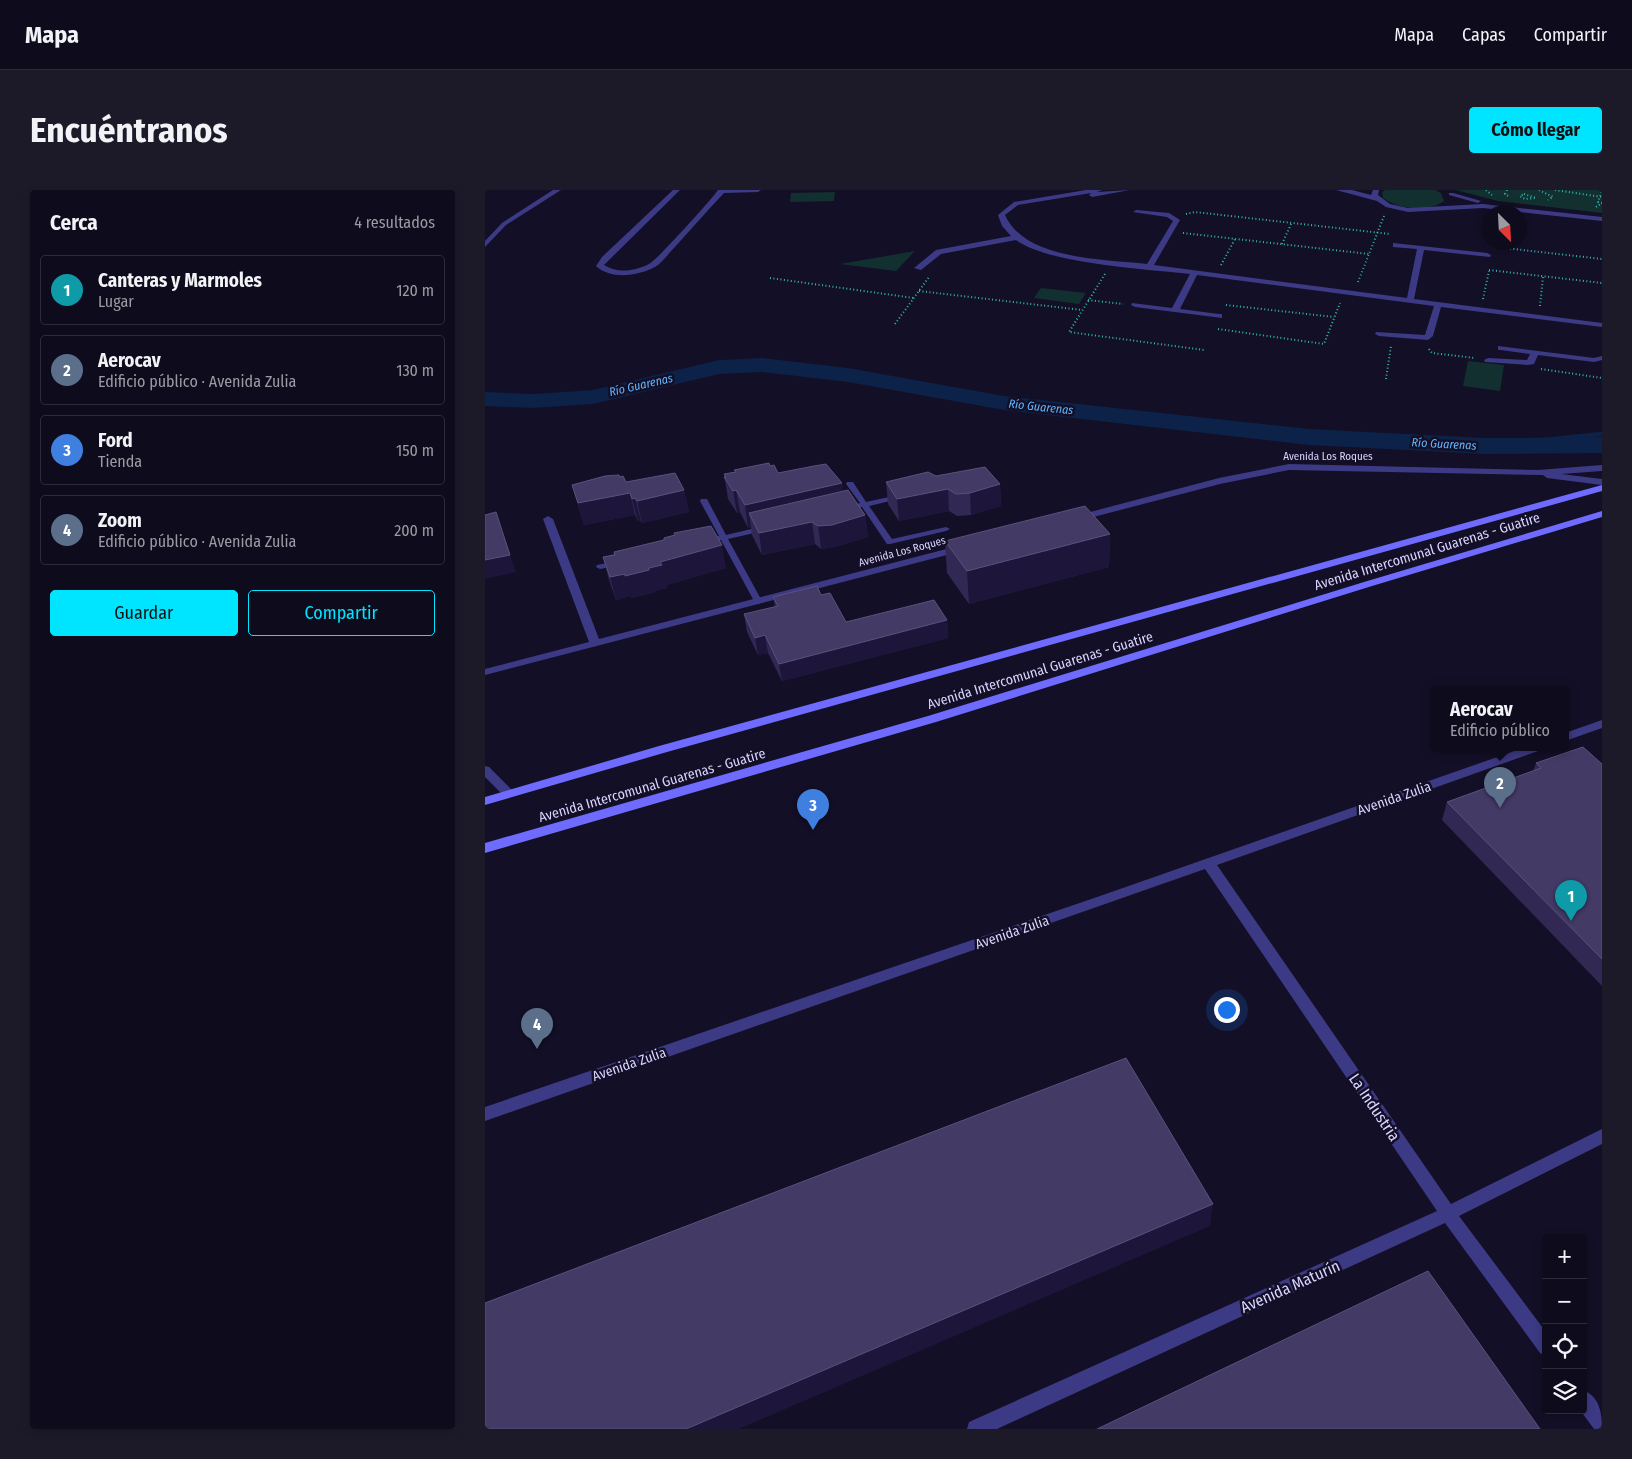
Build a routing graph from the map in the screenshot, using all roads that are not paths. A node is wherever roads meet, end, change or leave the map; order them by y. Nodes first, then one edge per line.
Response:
1 (558, 190) edge
2 (677, 190) edge
3 (758, 190) edge
4 (1099, 190) edge
5 (1127, 190) edge
6 (1339, 190) edge
7 (1376, 190) edge
8 (722, 191) edge
9 (1448, 192) edge
10 (1377, 199) junction
11 (1442, 209) junction
12 (1006, 210) junction
13 (1136, 212) dead end
14 (1602, 218) edge
15 (1018, 237) junction
16 (485, 244) edge
17 (1396, 244) dead end
18 (1421, 248) junction
19 (1487, 255) road end
20 (1149, 267) junction
21 (919, 268) road end
22 (1195, 273) junction
23 (1410, 300) junction
24 (1439, 304) junction
25 (1135, 306) road end
26 (1175, 310) junction
27 (1219, 316) dead end
28 (1602, 325) edge
29 (1379, 334) dead end
30 (1501, 348) dead end
31 (1535, 352) junction
32 (1602, 358) edge
33 (1488, 360) road end
34 (1602, 468) edge
35 (1538, 473) junction
36 (1602, 482) edge
37 (850, 484) dead end
38 (1602, 488) edge
39 (912, 493) edge
40 (704, 502) dead end
41 (864, 504) junction
42 (836, 511) edge
43 (1602, 514) edge
44 (548, 519) dead end
45 (1065, 521) edge
46 (770, 527) edge
47 (946, 529) dead end
48 (723, 538) junction
49 (694, 545) edge
50 (969, 546) edge
51 (628, 560) edge
52 (600, 567) dead end
53 (758, 601) junction
54 (595, 643) junction
55 (485, 672) edge
56 (1602, 724) edge
57 (1569, 736) edge
58 (1526, 751) edge
59 (485, 770) edge
60 (509, 794) junction
61 (485, 800) edge
62 (485, 848) edge
63 (1208, 863) junction
64 (485, 1114) edge
65 (1602, 1136) edge
66 (1448, 1214) junction
67 (1542, 1342) edge
68 (1587, 1403) edge
69 (1602, 1424) edge
70 (975, 1429) edge

1 - 16 street
2 - 8 street
3 - 8 street
4 - 12 street
5 - 12 street
6 - 10 street
7 - 10 street
9 - 11 street
9 - 14 street
10 - 11 street
11 - 14 street
12 - 15 street
13 - 20 street
15 - 20 street
15 - 21 street
17 - 18 street
18 - 19 street
18 - 23 street
20 - 22 street
22 - 23 street
22 - 26 street
23 - 24 street
24 - 28 street
24 - 29 street
25 - 26 street
26 - 27 street
30 - 31 street
31 - 32 street
31 - 33 street
34 - 35 street, Avenida Los Roques
35 - 36 street, Avenida Los Roques
35 - 45 street, Avenida Los Roques
37 - 41 lane
38 - 60 main road, Avenida Intercomunal Guarenas - Guatire
39 - 41 lane
40 - 48 lane
41 - 42 lane
41 - 47 lane
43 - 62 main road, Avenida Intercomunal Guarenas - Guatire
44 - 54 street
46 - 48 lane
48 - 49 lane
48 - 53 lane
50 - 53 street, Avenida Los Roques
51 - 52 lane
53 - 54 street, Avenida Los Roques
54 - 55 street, Avenida Los Roques
56 - 57 street
58 - 63 street, Avenida Zulia
59 - 60 street
60 - 61 main road, Avenida Intercomunal Guarenas - Guatire
63 - 64 street, Avenida Zulia
63 - 66 street, La Industria
65 - 66 street, Avenida Maturín
66 - 67 street, La Industria
66 - 70 street, Avenida Maturín
68 - 69 street

